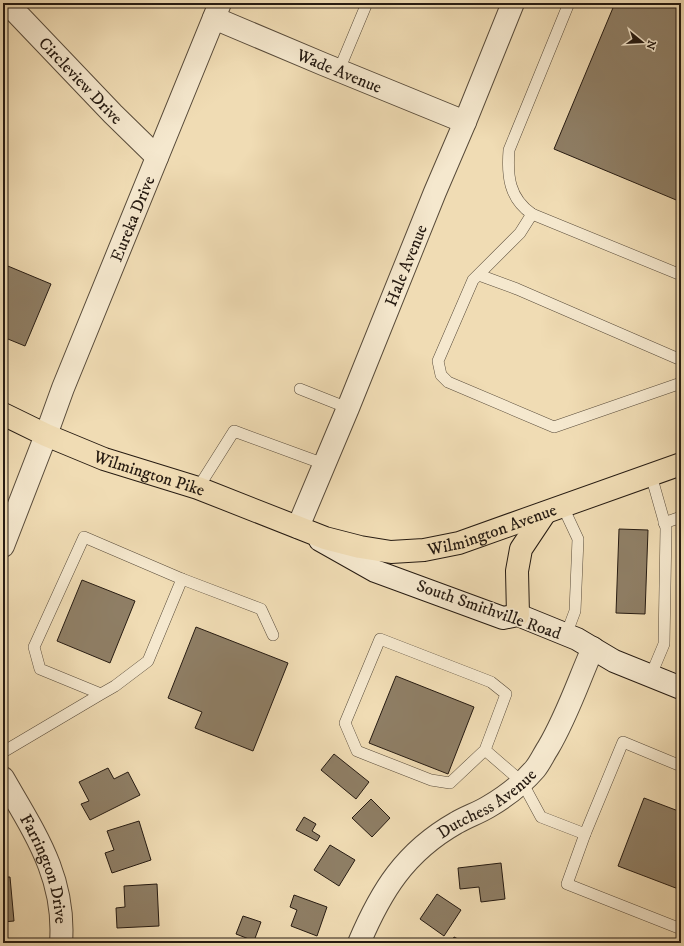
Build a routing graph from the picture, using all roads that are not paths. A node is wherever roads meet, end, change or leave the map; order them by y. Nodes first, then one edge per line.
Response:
1 (8, 3) edge
2 (367, 3) edge
3 (513, 3) edge
4 (569, 3) edge
5 (217, 10) edge
6 (338, 70) junction
7 (465, 122) junction
8 (156, 157) junction
9 (532, 214) junction
10 (479, 275) junction
11 (681, 275) edge
12 (681, 360) edge
13 (681, 383) edge
14 (300, 389) dead end
15 (348, 408) junction
16 (3, 414) edge
17 (46, 435) junction
18 (324, 464) junction
19 (681, 464) edge
20 (651, 475) junction
21 (198, 488) junction
22 (554, 510) junction
23 (681, 517) edge
24 (664, 523) junction
25 (298, 527) junction
26 (3, 546) edge
27 (182, 579) junction
28 (518, 615) junction
29 (273, 635) dead end
30 (566, 635) junction
31 (593, 648) junction
32 (651, 675) junction
33 (681, 688) edge
34 (101, 694) junction
35 (485, 750) junction
36 (3, 752) edge
37 (681, 766) edge
38 (3, 778) edge
39 (522, 782) junction
40 (585, 834) junction
41 (681, 929) edge
42 (61, 943) edge
43 (359, 943) edge

1 - 8 street, Circleview Drive
2 - 6 lane
3 - 7 street, Hale Avenue
4 - 9 lane
5 - 6 street, Wade Avenue
5 - 8 street, Eureka Drive
6 - 7 street, Wade Avenue
7 - 15 street, Hale Avenue
8 - 17 street, Eureka Drive
9 - 10 lane
9 - 11 lane
10 - 12 lane
10 - 13 lane
14 - 15 lane
15 - 18 street, Hale Avenue
16 - 17 main road, Wilmington Pike
17 - 21 main road, Wilmington Pike
17 - 26 street
18 - 21 lane
18 - 25 street, Hale Avenue
19 - 20 main road, Wilmington Avenue
20 - 22 main road, Wilmington Avenue
20 - 24 lane
21 - 25 main road, Wilmington Pike
22 - 25 main road, Wilmington Avenue
22 - 28 main road
22 - 30 lane
23 - 24 lane
24 - 32 lane
25 - 28 street, South Smithville Road
27 - 29 lane
27 - 34 lane
27 - 34 lane
28 - 30 street, South Smithville Road
30 - 31 street, South Smithville Road
31 - 32 street, South Smithville Road
31 - 39 street, Dutchess Avenue
32 - 33 street, South Smithville Road
34 - 36 lane
35 - 35 lane
35 - 39 lane
37 - 40 lane
38 - 42 street, Farrington Drive
39 - 40 lane
39 - 43 street, Dutchess Avenue
40 - 41 lane

